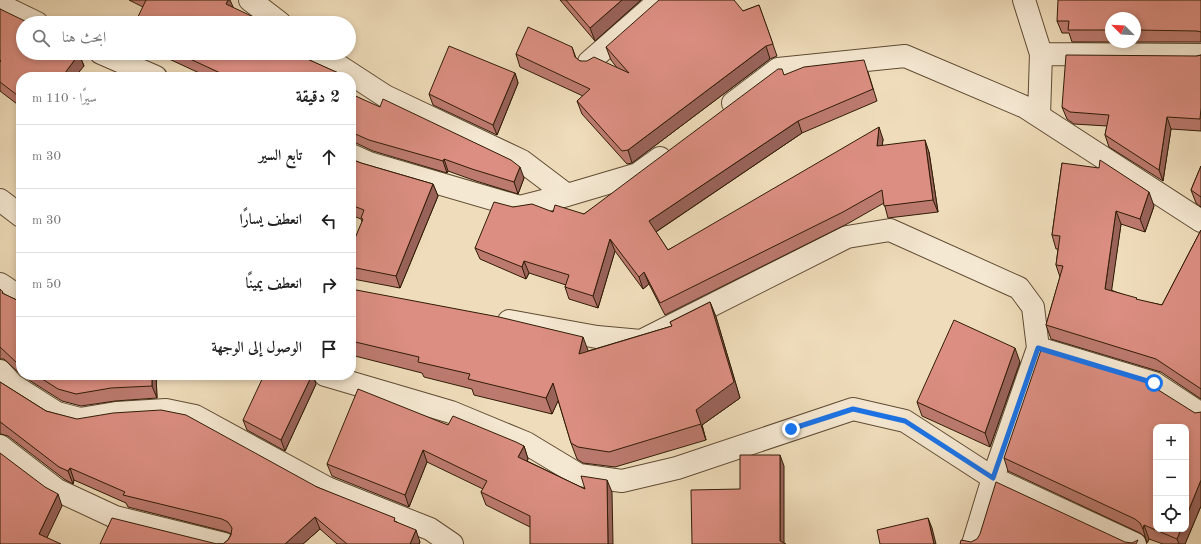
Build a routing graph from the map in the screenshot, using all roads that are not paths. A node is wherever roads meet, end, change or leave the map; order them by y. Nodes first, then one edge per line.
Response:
1 (250, 0) edge
2 (660, 0) edge
3 (1024, 0) edge
4 (0, 5) edge
5 (23, 16) edge
6 (271, 16) edge
7 (1041, 54) junction
8 (1201, 56) edge
9 (117, 60) edge
10 (330, 60) edge
11 (589, 62) edge
12 (145, 72) edge
13 (348, 72) edge
14 (356, 77) edge
15 (1038, 116) junction
16 (715, 117) edge
17 (676, 146) edge
18 (356, 157) edge
19 (566, 195) junction
20 (0, 200) edge
21 (16, 212) edge
22 (1201, 221) edge
23 (0, 284) edge
24 (16, 295) edge
25 (489, 317) edge
26 (1038, 348) junction
27 (0, 371) edge
28 (342, 380) edge
29 (1201, 414) edge
30 (0, 446) edge
31 (993, 478) junction
32 (224, 544) edge
33 (452, 544) edge
34 (973, 544) edge
35 (1135, 544) edge

1 - 6 street
2 - 11 street
3 - 7 street
4 - 5 street
7 - 8 street
7 - 15 street
9 - 12 street
10 - 13 street
14 - 19 street
15 - 16 street
15 - 22 street
17 - 19 street
18 - 19 street
20 - 21 street
23 - 24 street
25 - 26 street
26 - 29 street
26 - 31 street
27 - 33 street
28 - 31 street
30 - 32 street
31 - 34 street
31 - 35 street

